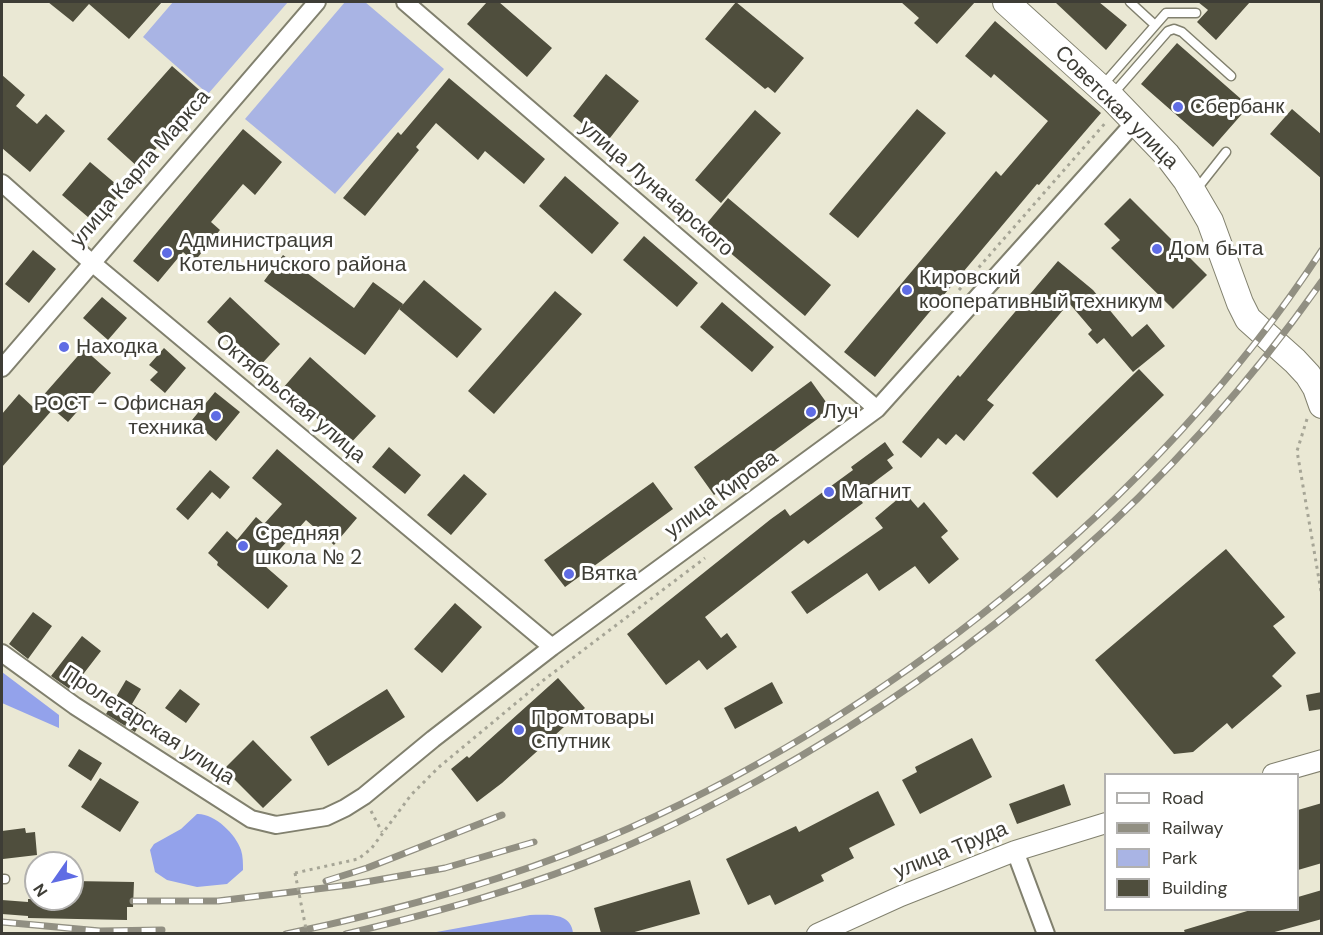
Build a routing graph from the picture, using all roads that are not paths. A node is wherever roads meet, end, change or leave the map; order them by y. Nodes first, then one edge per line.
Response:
1 (317, 2) edge
2 (405, 2) edge
3 (1006, 2) edge
4 (1130, 2) edge
5 (1196, 13) dead end
6 (1155, 25) junction
7 (1231, 76) dead end
8 (1106, 92) junction
9 (1135, 122) junction
10 (1226, 152) dead end
11 (2, 183) edge
12 (1194, 193) junction
13 (91, 262) junction
14 (2, 368) edge
15 (1317, 399) edge
16 (877, 410) junction
17 (552, 647) junction
18 (2, 653) edge
19 (1322, 760) edge
20 (1276, 773) edge
21 (1104, 824) edge
22 (276, 825) joint
23 (1015, 851) junction
24 (817, 933) edge
25 (1046, 933) edge

1 - 13 street, улица Карла Маркса
2 - 16 street, улица Луначарского
3 - 8 main road, Советская улица
4 - 6 lane
5 - 6 lane
6 - 8 lane
7 - 8 lane
8 - 9 main road, Советская улица
9 - 12 main road, Советская улица
9 - 16 street, улица Кирова
10 - 12 lane
11 - 13 street, Октябрьская улица
12 - 15 main road, Советская улица
13 - 14 street, улица Карла Маркса
13 - 17 street, Октябрьская улица
16 - 17 street, улица Кирова
17 - 22 street, улица Кирова
18 - 22 street, Пролетарская улица
19 - 20 street
21 - 23 street, улица Труда
23 - 24 street, улица Труда
23 - 25 street

